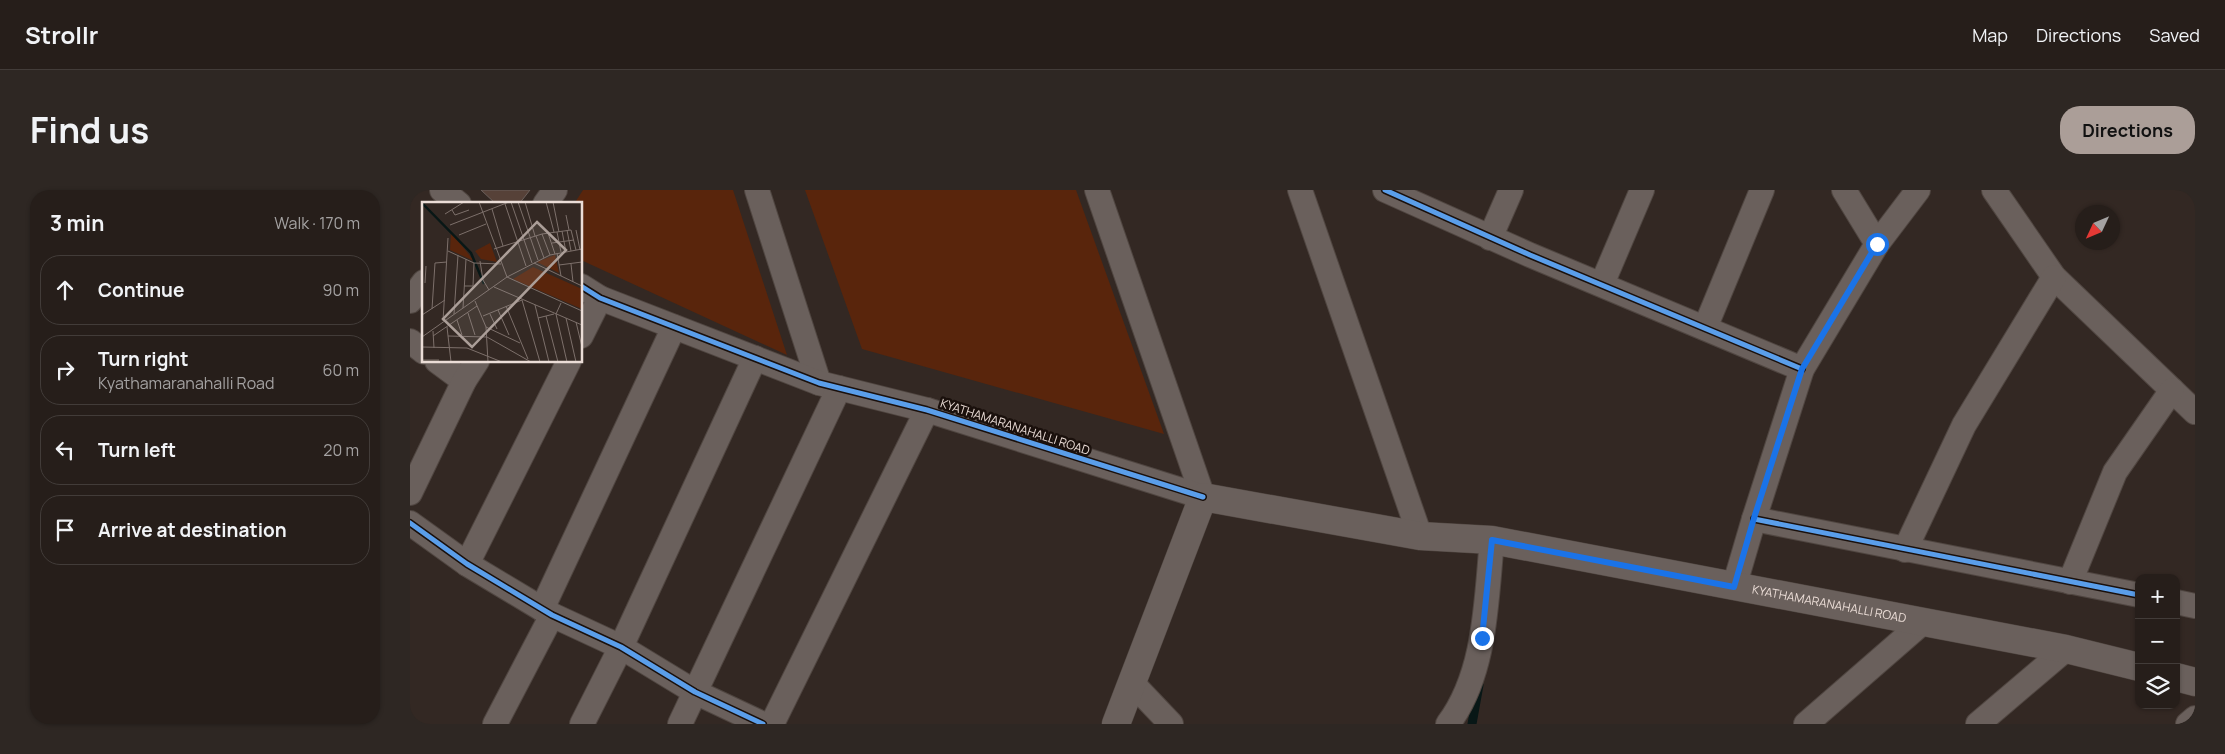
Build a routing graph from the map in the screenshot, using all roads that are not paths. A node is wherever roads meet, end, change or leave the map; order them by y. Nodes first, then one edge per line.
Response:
1 (442, 190) edge
2 (554, 190) edge
3 (757, 190) edge
4 (1097, 190) edge
5 (1300, 190) edge
6 (1385, 190) edge
7 (1511, 190) edge
8 (1642, 190) edge
9 (1762, 190) edge
10 (1844, 190) edge
11 (1918, 190) edge
12 (1994, 190) edge
13 (457, 202) edge
14 (546, 202) edge
15 (1490, 238) junction
16 (1877, 244) junction
17 (2054, 277) junction
18 (1602, 284) junction
19 (422, 285) edge
20 (591, 292) edge
21 (410, 301) edge
22 (674, 327) junction
23 (1705, 328) junction
24 (582, 332) edge
25 (410, 341) edge
26 (422, 350) edge
27 (756, 358) junction
28 (438, 362) edge
29 (476, 362) edge
30 (568, 362) edge
31 (1802, 369) junction
32 (464, 381) junction
33 (829, 386) junction
34 (2172, 390) junction
35 (927, 410) junction
36 (2195, 412) edge
37 (410, 493) edge
38 (1203, 497) junction
39 (1754, 518) junction
40 (410, 524) edge
41 (1420, 536) junction
42 (1492, 540) junction
43 (1905, 550) junction
44 (468, 564) junction
45 (2070, 582) junction
46 (1734, 587) junction
47 (2135, 594) edge
48 (2180, 603) edge
49 (2195, 606) edge
50 (547, 612) junction
51 (1922, 623) junction
52 (621, 647) junction
53 (2066, 649) junction
54 (2135, 666) edge
55 (2180, 678) edge
56 (2195, 682) edge
57 (1133, 684) junction
58 (695, 692) junction
59 (2195, 718) edge
60 (495, 724) edge
61 (582, 724) edge
62 (680, 724) edge
63 (763, 724) edge
64 (772, 724) edge
65 (1116, 724) edge
66 (1171, 724) edge
67 (1448, 724) edge
68 (1806, 724) edge
69 (1978, 724) edge
70 (2188, 724) edge

1 - 13 street
2 - 14 street
3 - 33 street
4 - 38 street
5 - 41 street
6 - 15 street
7 - 15 street
8 - 18 street
9 - 23 street
10 - 16 street
11 - 16 street
12 - 17 street
15 - 18 street
16 - 31 street
17 - 34 street
17 - 43 street
18 - 23 street
19 - 21 street
20 - 22 street, KYATHAMARANAHALLI ROAD
20 - 24 street
22 - 27 street, KYATHAMARANAHALLI ROAD
22 - 50 street
23 - 31 street
25 - 26 street
27 - 33 street, KYATHAMARANAHALLI ROAD
27 - 52 street
28 - 32 street
29 - 32 street
30 - 44 street
31 - 39 street
32 - 37 street
33 - 35 street, KYATHAMARANAHALLI ROAD
33 - 58 street
34 - 36 street
34 - 45 street
35 - 38 street, KYATHAMARANAHALLI ROAD
35 - 64 street
38 - 41 main road, KYATHAMARANAHALLI ROAD
38 - 57 main road
39 - 43 street
39 - 46 street
40 - 44 street
41 - 42 main road, KYATHAMARANAHALLI ROAD
42 - 46 main road, KYATHAMARANAHALLI ROAD
42 - 67 street
43 - 45 street
44 - 50 street
45 - 47 street
46 - 51 main road, KYATHAMARANAHALLI ROAD
48 - 49 street
50 - 52 street
50 - 60 street
51 - 53 main road, KYATHAMARANAHALLI ROAD
51 - 68 street
52 - 58 street
52 - 61 street
53 - 54 main road, KYATHAMARANAHALLI ROAD
53 - 69 street
55 - 56 main road
57 - 65 main road
57 - 66 street
58 - 62 street
58 - 63 street
59 - 70 street

